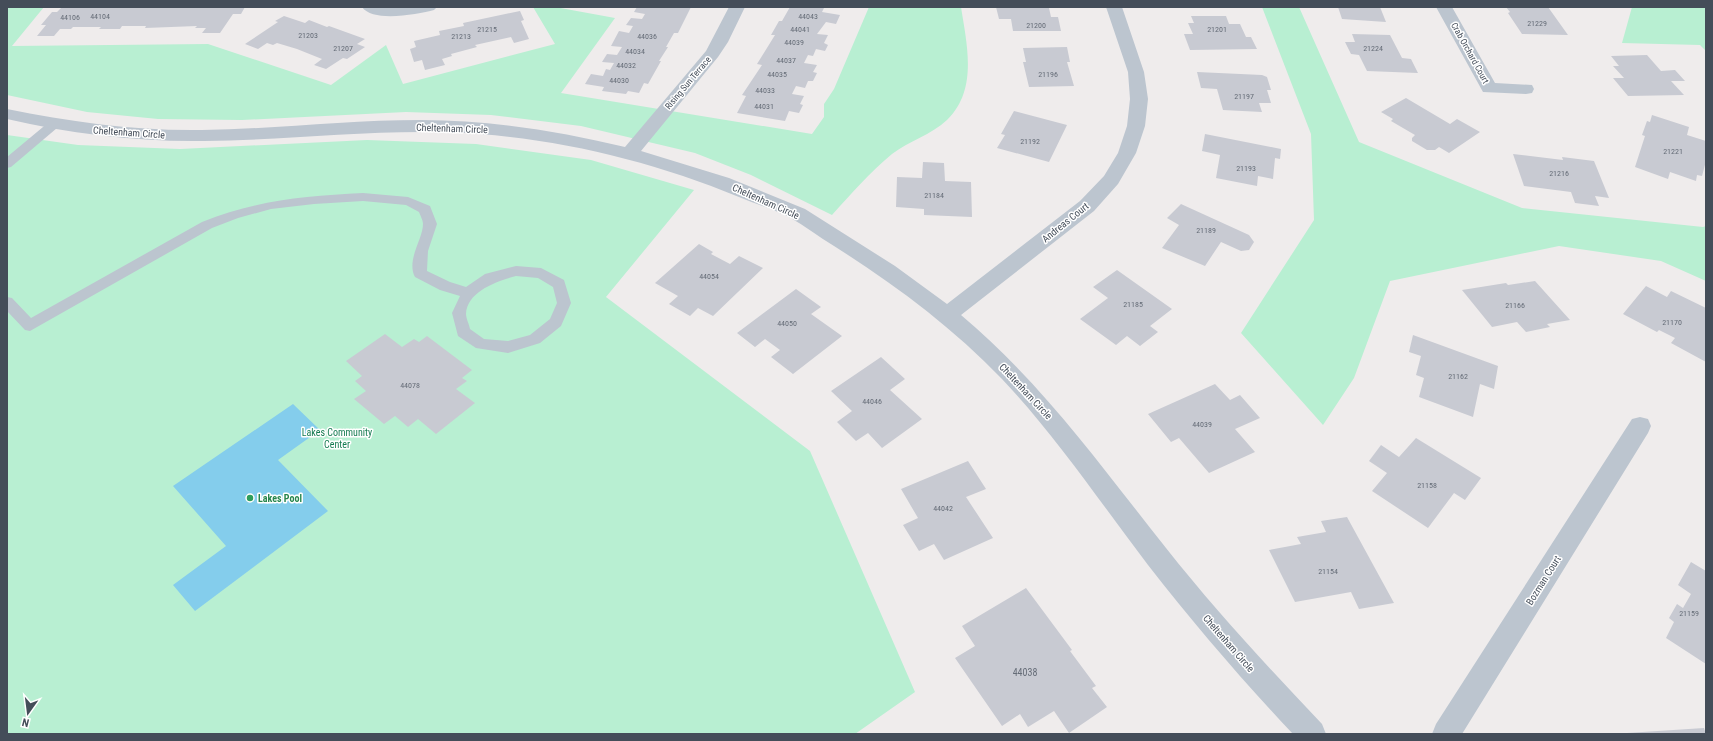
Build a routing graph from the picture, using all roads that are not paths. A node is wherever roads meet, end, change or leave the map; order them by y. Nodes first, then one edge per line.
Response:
1 (370, 7) edge
2 (429, 7) edge
3 (737, 7) edge
4 (1114, 7) edge
5 (1444, 7) edge
6 (1526, 89) dead end
7 (7, 114) edge
8 (53, 125) junction
9 (629, 153) junction
10 (7, 164) edge
11 (468, 293) junction
12 (7, 302) edge
13 (947, 315) junction
14 (1640, 426) dead end
15 (1312, 734) edge
16 (1446, 734) edge

1 - 2 street
3 - 9 street, Rising Sun Terrace
4 - 13 street, Andreas Court
5 - 6 street, Crab Orchard Court
7 - 8 street, Cheltenham Circle
8 - 9 street, Cheltenham Circle
8 - 10 lane
9 - 13 street, Cheltenham Circle
11 - 11 lane
11 - 12 lane
13 - 15 street, Cheltenham Circle
14 - 16 street, Bozman Court

